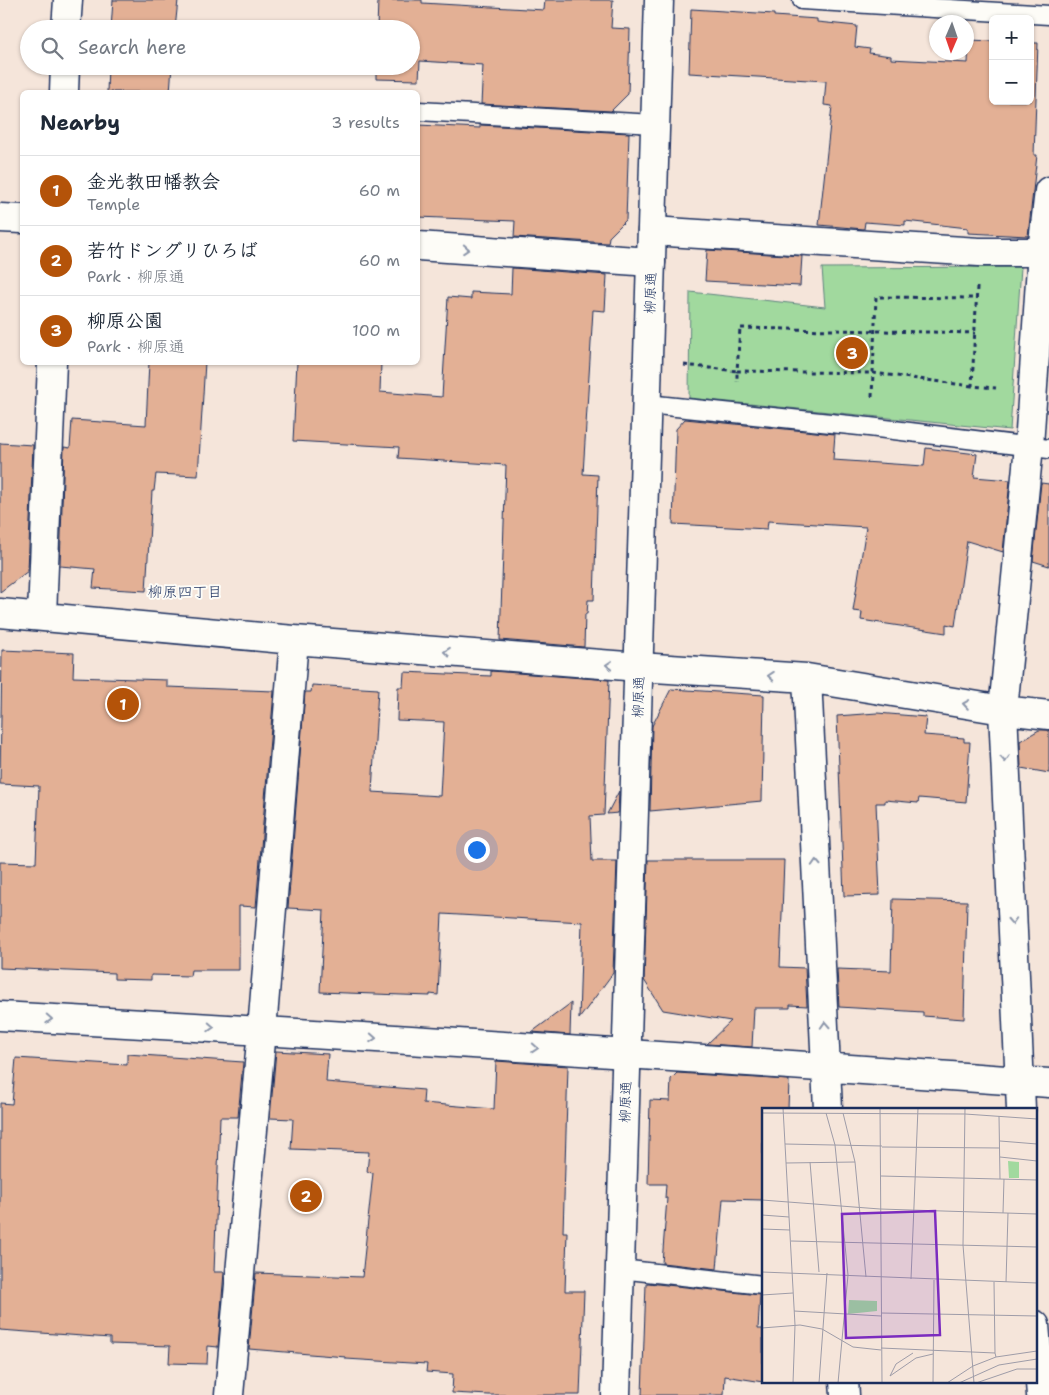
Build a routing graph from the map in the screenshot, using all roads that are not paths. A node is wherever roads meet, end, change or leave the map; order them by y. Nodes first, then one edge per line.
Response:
1 (68, 0) edge
2 (659, 0) edge
3 (802, 0) edge
4 (1049, 15) edge
5 (67, 20) edge
6 (65, 75) edge
7 (64, 90) edge
8 (420, 111) edge
9 (656, 124) junction
10 (1049, 191) edge
11 (0, 218) edge
12 (20, 219) edge
13 (652, 231) junction
14 (420, 246) edge
15 (1045, 252) edge
16 (651, 262) junction
17 (52, 365) edge
18 (647, 404) junction
19 (1039, 448) edge
20 (0, 613) edge
21 (42, 616) junction
22 (294, 640) junction
23 (639, 667) junction
24 (807, 678) junction
25 (1003, 710) junction
26 (1049, 715) edge
27 (0, 1016) edge
28 (262, 1030) junction
29 (627, 1054) junction
30 (827, 1066) junction
31 (1020, 1081) junction
32 (1049, 1083) edge
33 (828, 1108) edge
34 (1021, 1108) edge
35 (620, 1269) junction
36 (762, 1285) edge
37 (1036, 1316) edge
38 (1049, 1317) edge
39 (1036, 1337) edge
40 (844, 1382) edge
41 (229, 1395) edge
42 (616, 1395) edge
43 (845, 1395) edge
44 (1041, 1395) edge

1 - 5 street
2 - 9 street, 柳原通
3 - 4 lane
6 - 7 street
8 - 9 lane
9 - 13 street, 柳原通
10 - 15 street
11 - 12 street
13 - 15 street
13 - 16 street, 柳原通
14 -> 16 street
15 - 19 street
16 - 18 street, 柳原通
17 - 21 street
18 - 19 lane
18 - 23 street, 柳原通
19 - 25 street
20 - 21 street
21 - 22 street
23 -> 22 street
22 - 28 street
24 -> 23 street
23 - 29 street, 柳原通
25 -> 24 street
30 -> 24 street
25 - 26 street
25 -> 31 street
27 -> 28 street
28 -> 29 street
28 - 41 street
29 - 30 street
29 - 35 street, 柳原通
30 - 31 street
30 - 33 street
31 - 32 street
31 - 34 street
35 - 36 lane
35 - 42 street, 柳原通
37 - 38 lane
39 - 44 street
40 - 43 street

